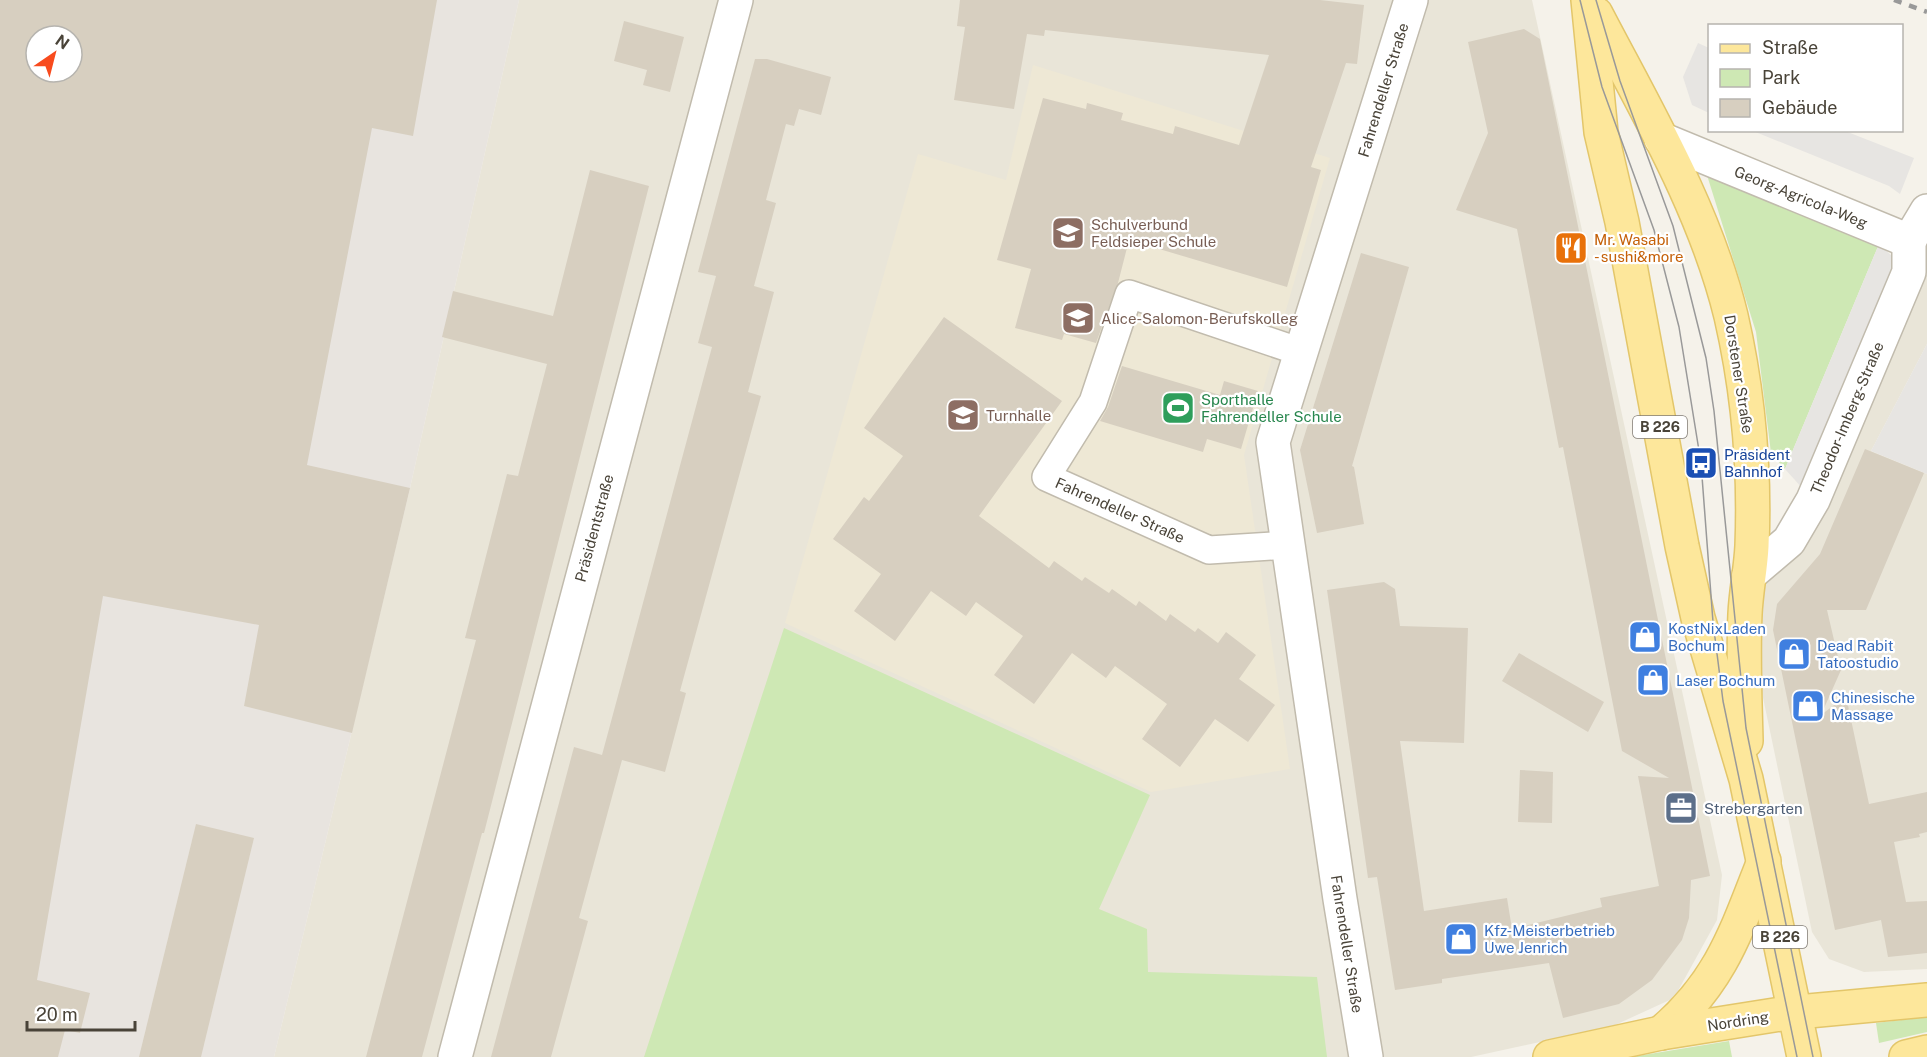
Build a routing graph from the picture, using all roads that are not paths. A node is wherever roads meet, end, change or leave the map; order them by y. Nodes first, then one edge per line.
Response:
1 (736, 0) edge
2 (1411, 0) edge
3 (1588, 0) edge
4 (1661, 139) junction
5 (1927, 211) edge
6 (1909, 241) junction
7 (1301, 352) junction
8 (1288, 545) junction
9 (1749, 575) junction
10 (1746, 778) junction
11 (1764, 861) junction
12 (1927, 1000) edge
13 (1795, 1013) junction
14 (1661, 1033) junction
15 (1927, 1052) edge
16 (455, 1057) edge
17 (1366, 1057) edge
18 (1550, 1057) edge
19 (1804, 1057) edge
20 (1906, 1057) edge

1 - 16 street, Präsidentstraße
2 - 7 street, Fahrendeller Straße
3 - 4 main road, Dorstener Straße / B 226
3 - 10 main road, Dorstener Straße / B 226
4 - 6 street, Georg-Agricola-Weg
4 - 9 main road, Dorstener Straße / B 226
5 - 6 street
6 - 9 street, Theodor-Imberg-Straße
7 - 8 street, Fahrendeller Straße
7 - 8 street, Fahrendeller Straße
8 - 17 street, Fahrendeller Straße
9 - 10 main road, Dorstener Straße / B 226
10 - 11 main road, Dorstener Straße / B 226
11 - 13 main road, Dorstener Straße / B 226
11 - 14 main road, B 226
12 - 13 main road, Nordring
13 - 14 main road, Nordring
13 - 19 main road, Dorstener Straße / B 226
14 - 18 main road, Nordring
15 - 20 main road

